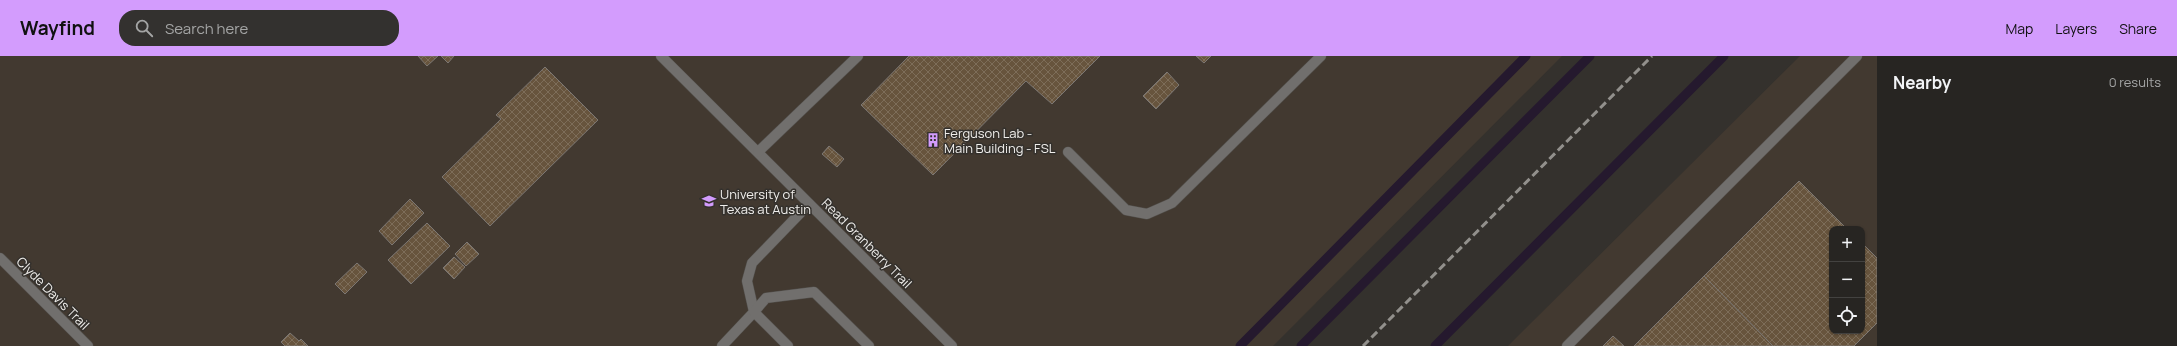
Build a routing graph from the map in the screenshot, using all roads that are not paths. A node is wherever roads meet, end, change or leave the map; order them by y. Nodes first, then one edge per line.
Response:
1 (662, 56) edge
2 (858, 56) edge
3 (1321, 56) edge
4 (1857, 56) edge
5 (758, 152) junction
6 (1068, 152) dead end
7 (809, 204) junction
8 (0, 258) edge
9 (754, 312) junction
10 (88, 346) edge
11 (722, 346) edge
12 (788, 346) edge
13 (869, 346) edge
14 (952, 346) edge
15 (1567, 346) edge

1 - 5 street, Read Granberry Trail
2 - 5 street
3 - 6 street
4 - 15 street
5 - 7 street, Read Granberry Trail
7 - 9 street
7 - 14 street, Read Granberry Trail
8 - 10 street, Clyde Davis Trail
9 - 11 street
9 - 12 street
9 - 13 street

